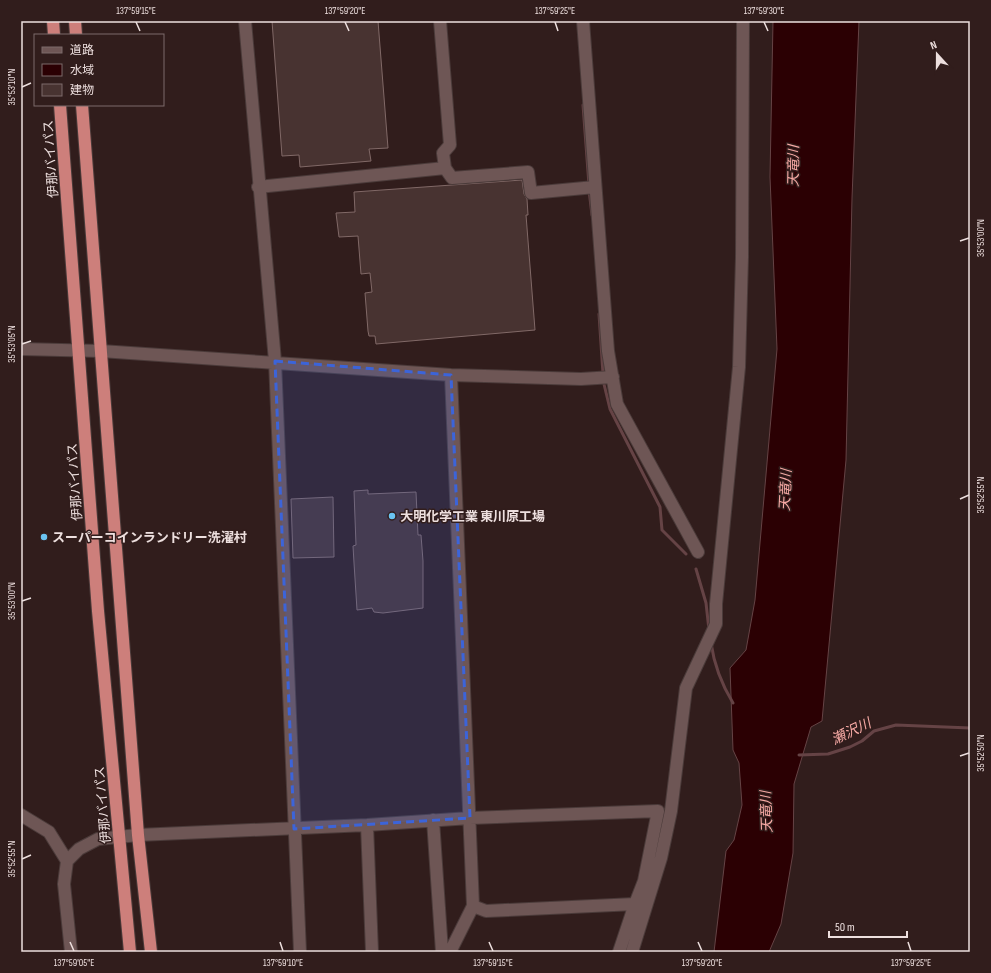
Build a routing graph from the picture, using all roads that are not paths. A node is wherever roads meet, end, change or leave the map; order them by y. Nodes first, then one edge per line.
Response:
1 (53, 21) edge
2 (75, 21) edge
3 (245, 21) edge
4 (440, 21) edge
5 (583, 21) edge
6 (743, 21) edge
7 (54, 34) edge
8 (76, 34) edge
9 (60, 106) edge
10 (82, 106) edge
11 (445, 168) junction
12 (258, 187) junction
13 (591, 188) junction
14 (21, 349) edge
15 (78, 350) junction
16 (101, 350) junction
17 (275, 361) junction
18 (451, 375) junction
19 (612, 377) junction
20 (698, 552) dead end
21 (21, 815) edge
22 (470, 818) junction
23 (433, 820) junction
24 (367, 825) junction
25 (294, 828) junction
26 (138, 835) junction
27 (120, 836) junction
28 (67, 861) junction
29 (635, 904) junction
30 (473, 906) junction
31 (71, 952) edge
32 (130, 952) edge
33 (151, 952) edge
34 (300, 952) edge
35 (372, 952) edge
36 (442, 952) edge
37 (450, 952) edge
38 (619, 952) edge
39 (632, 952) edge

1 - 7 highway
2 - 8 highway
3 - 12 street
4 - 11 street
5 - 13 street
6 - 39 street
9 - 15 highway, 伊那バイパス
10 - 16 highway
11 - 12 street
11 - 13 street
12 - 17 street
13 - 19 street
14 - 15 street
15 - 16 street
15 - 27 highway, 伊那バイパス
16 - 17 street
16 - 26 highway
17 - 18 street
17 - 25 street
18 - 19 street
18 - 22 street
19 - 20 street
21 - 28 street
22 - 23 street
22 - 29 street
22 - 30 street
23 - 24 street
23 - 36 street
24 - 25 street
24 - 35 street
25 - 26 street
25 - 34 street
26 - 27 street
26 - 33 highway
27 - 28 street
27 - 32 highway, 伊那バイパス
28 - 31 street
29 - 30 street
29 - 38 street
30 - 37 street

